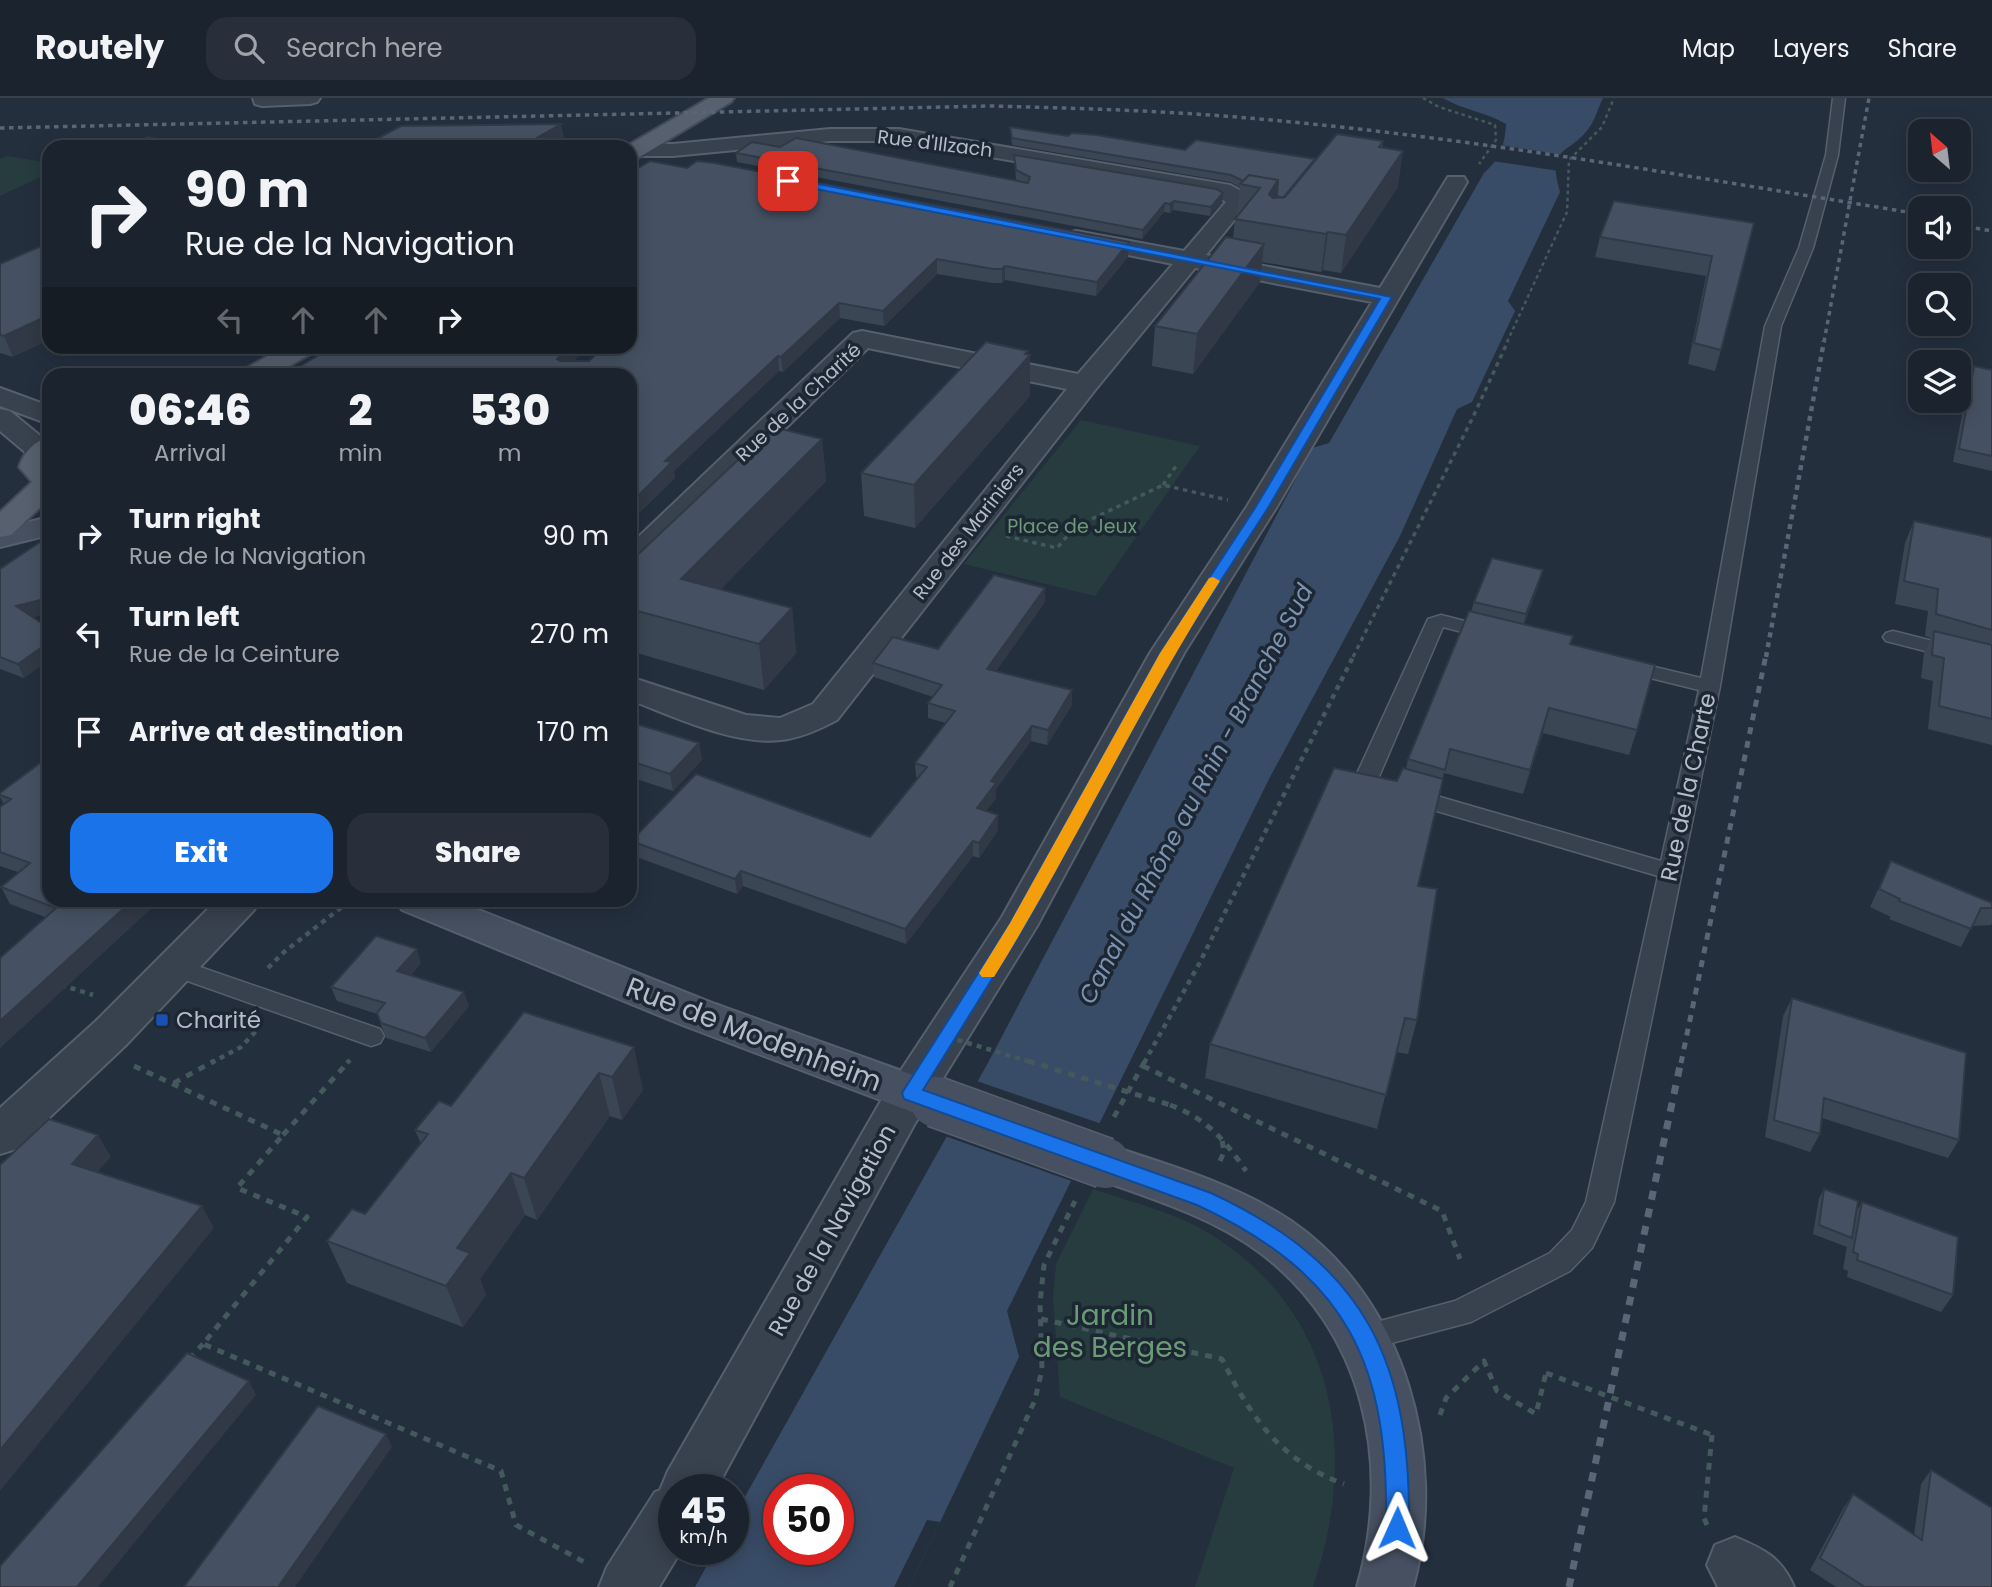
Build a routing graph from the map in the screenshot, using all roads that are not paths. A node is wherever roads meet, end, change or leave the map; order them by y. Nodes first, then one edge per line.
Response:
1 (310, 98) edge
2 (724, 98) edge
3 (1837, 99) edge
4 (262, 100) edge
5 (637, 148) edge
6 (637, 151) edge
7 (637, 152) edge
8 (723, 168) edge
9 (1457, 182) road end
10 (1239, 201) joint
11 (1050, 233) edge
12 (1188, 261) junction
13 (1387, 297) junction
14 (291, 354) edge
15 (267, 368) edge
16 (1085, 384) junction
17 (0, 397) edge
18 (42, 413) edge
19 (0, 416) edge
20 (42, 460) edge
21 (42, 472) edge
22 (0, 528) edge
23 (42, 528) edge
24 (0, 538) edge
25 (637, 555) edge
26 (1507, 637) edge
27 (1893, 638) dead end
28 (1600, 660) edge
29 (1992, 662) edge
30 (1710, 686) junction
31 (637, 690) edge
32 (1671, 872) junction
33 (233, 907) edge
34 (433, 907) edge
35 (174, 967) junction
36 (371, 1036) road end
37 (923, 1098) junction
38 (0, 1136) edge
39 (1365, 1337) junction
40 (695, 1474) edge
41 (658, 1537) edge
42 (628, 1587) edge
43 (1385, 1587) edge

1 - 4 street
2 - 5 main road
3 - 30 lane, Rue de la Charte
6 - 10 street, Rue d'Illzach
7 - 8 street
9 - 13 street, Rue de la Navigation
10 - 12 street, Rue des Mariniers
11 - 12 street
12 - 13 street
12 - 16 street, Rue des Mariniers
13 - 37 street, Rue de la Navigation
14 - 15 main road
16 - 25 street, Rue de la Charité
16 - 31 street, Rue des Mariniers
17 - 18 street
19 - 20 street
21 - 22 main road
23 - 24 main road
26 - 32 lane
27 - 29 lane
28 - 30 lane
30 - 32 lane, Rue de la Charte
32 - 39 lane, Rue de la Charte
33 - 35 street
34 - 37 main road, Rue de Modenheim
35 - 36 lane
35 - 38 street
37 - 39 main road, Rue de Modenheim, bridge
37 - 40 street, Rue de la Navigation
39 - 43 main road, Rue de Modenheim
41 - 42 street

